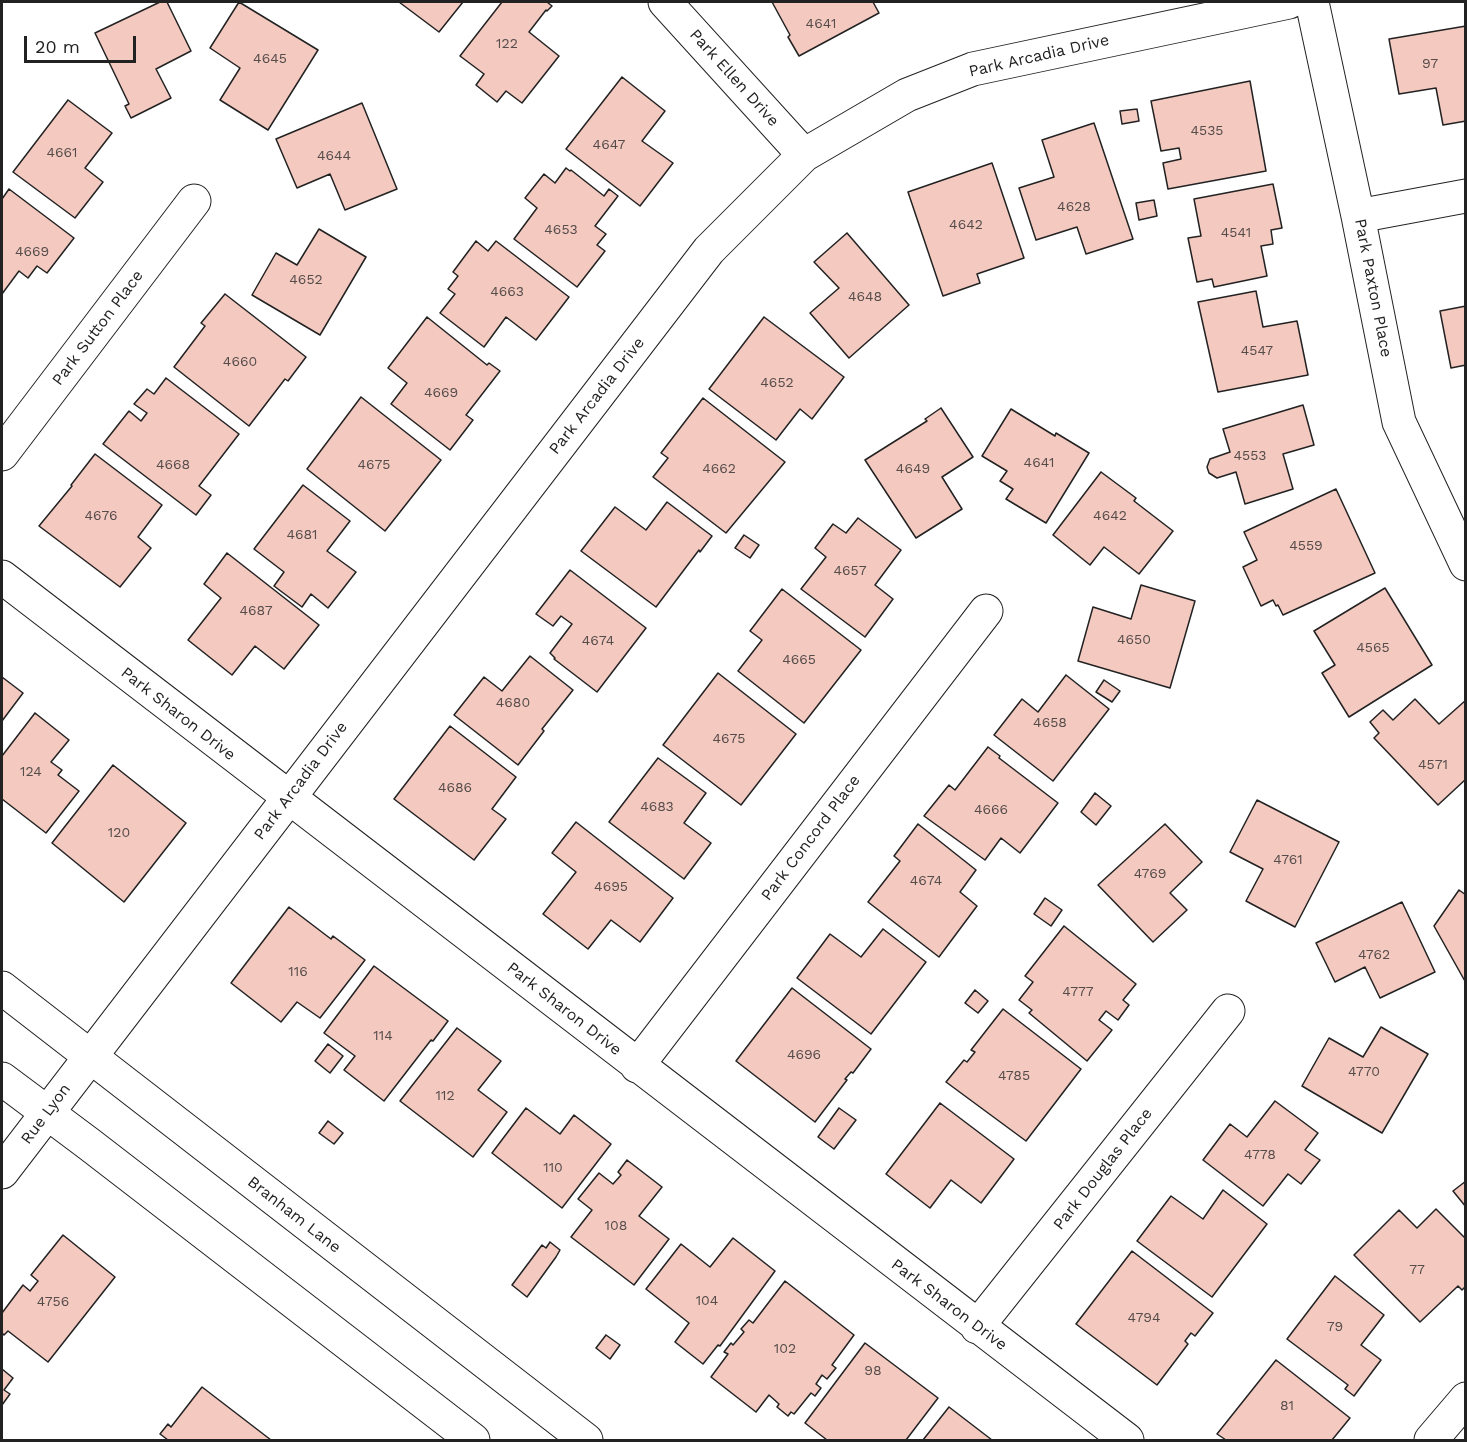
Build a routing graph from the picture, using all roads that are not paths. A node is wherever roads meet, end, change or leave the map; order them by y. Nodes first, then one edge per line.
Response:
1 (665, 2) edge
2 (1289, 2) edge
3 (1312, 2) edge
4 (804, 155) junction
5 (1466, 196) edge
6 (194, 201) dead end
7 (1358, 216) junction
8 (2, 454) edge
9 (1466, 564) edge
10 (2, 578) edge
11 (986, 611) dead end
12 (288, 798) junction
13 (2, 988) edge
14 (1228, 1011) dead end
15 (90, 1056) junction
16 (637, 1066) junction
17 (2, 1079) edge
18 (47, 1113) junction
19 (2, 1172) edge
20 (977, 1327) junction
21 (1466, 1399) edge
22 (473, 1440) edge
23 (586, 1440) edge
24 (1127, 1440) edge
25 (1431, 1440) edge

1 - 4 street, Park Ellen Drive
2 - 4 street, Park Arcadia Drive
3 - 7 street, Park Paxton Place
4 - 12 street, Park Arcadia Drive
5 - 7 street
6 - 8 street, Park Sutton Place
7 - 9 street, Park Paxton Place
10 - 12 street, Park Sharon Drive
11 - 16 street, Park Concord Place
12 - 15 street, Park Arcadia Drive
12 - 16 street, Park Sharon Drive
13 - 15 street, Branham Lane
14 - 20 street, Park Douglas Place
15 - 18 street, Rue Lyon
15 - 23 street, Branham Lane
16 - 20 street, Park Sharon Drive
17 - 18 street
18 - 19 street, Rue Lyon
18 - 22 street
20 - 24 street, Park Sharon Drive
21 - 25 street

